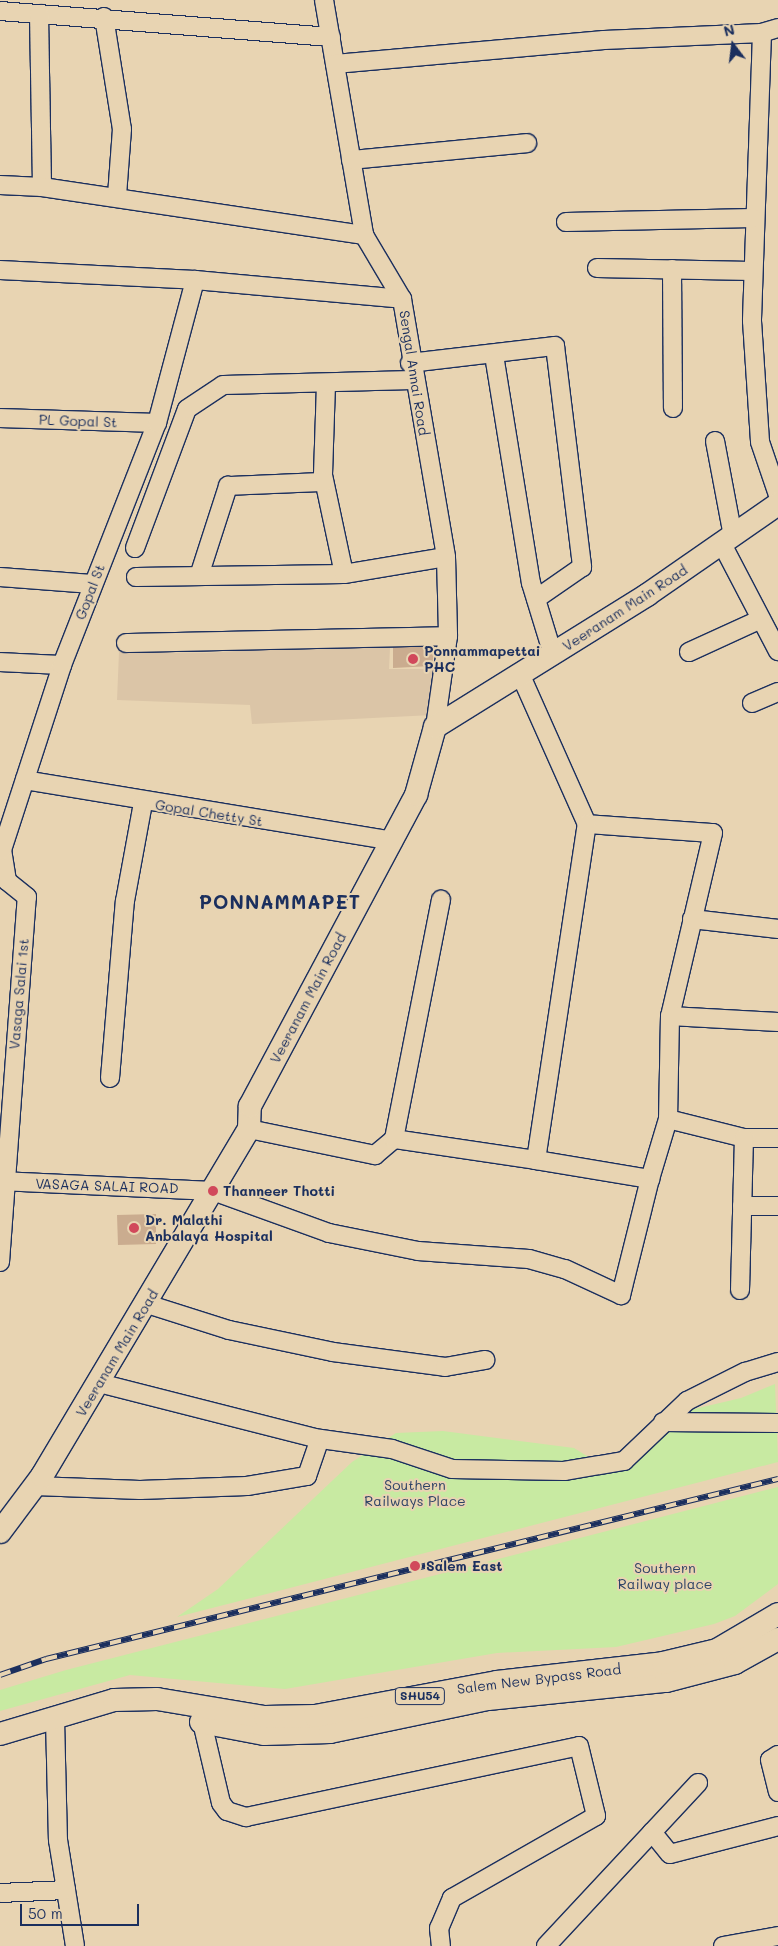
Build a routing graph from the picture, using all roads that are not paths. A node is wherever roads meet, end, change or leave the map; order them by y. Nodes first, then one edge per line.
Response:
1 (324, 0) edge
2 (0, 11) edge
3 (39, 14) junction
4 (104, 18) junction
5 (770, 30) edge
6 (331, 37) junction
7 (335, 64) junction
8 (528, 143) dead end
9 (351, 160) junction
10 (0, 185) edge
11 (42, 187) junction
12 (117, 195) junction
13 (754, 218) junction
14 (566, 222) dead end
15 (364, 234) junction
16 (597, 268) dead end
17 (672, 269) junction
18 (0, 270) edge
19 (752, 271) junction
20 (195, 280) junction
21 (402, 299) junction
22 (494, 356) junction
23 (412, 372) junction
24 (326, 384) junction
25 (673, 408) dead end
26 (0, 418) edge
27 (157, 423) junction
28 (715, 441) dead end
29 (324, 482) junction
30 (778, 495) edge
31 (778, 504) edge
32 (727, 540) junction
33 (135, 548) dead end
34 (446, 557) junction
35 (344, 574) junction
36 (199, 576) junction
37 (0, 577) edge
38 (136, 577) dead end
39 (92, 584) junction
40 (536, 599) junction
41 (761, 619) junction
42 (448, 636) junction
43 (126, 643) dead end
44 (778, 651) edge
45 (689, 652) dead end
46 (553, 655) junction
47 (0, 662) edge
48 (62, 665) junction
49 (522, 676) junction
50 (778, 692) edge
51 (752, 703) dead end
52 (435, 728) junction
53 (25, 780) junction
54 (143, 803) junction
55 (587, 824) junction
56 (394, 841) junction
57 (27, 897) joint
58 (441, 900) dead end
59 (692, 919) junction
60 (778, 929) edge
61 (670, 1016) junction
62 (778, 1022) edge
63 (110, 1078) dead end
64 (668, 1119) junction
65 (249, 1129) junction
66 (744, 1138) junction
67 (778, 1138) edge
68 (394, 1139) junction
69 (536, 1160) junction
70 (650, 1179) junction
71 (3, 1182) edge
72 (213, 1191) junction
73 (742, 1206) junction
74 (778, 1206) edge
75 (0, 1262) edge
76 (740, 1290) dead end
77 (147, 1304) junction
78 (485, 1360) dead end
79 (778, 1362) edge
80 (99, 1383) junction
81 (663, 1422) junction
82 (778, 1423) edge
83 (320, 1438) junction
84 (35, 1486) junction
85 (0, 1532) edge
86 (778, 1614) edge
87 (778, 1639) edge
88 (55, 1719) junction
89 (202, 1722) junction
90 (0, 1734) edge
91 (778, 1755) edge
92 (698, 1783) dead end
93 (778, 1792) edge
94 (778, 1826) edge
95 (652, 1832) junction
96 (66, 1890) junction
97 (0, 1893) edge
98 (778, 1936) edge
99 (75, 1946) edge
100 (441, 1946) edge
101 (546, 1946) edge
102 (723, 1946) edge

1 - 6 street, Sengal Annai Road
2 - 3 street
3 - 4 street
3 - 11 street
4 - 6 street
4 - 12 street
5 - 7 street
5 - 13 street
6 - 7 street, Sengal Annai Road
7 - 9 street, Sengal Annai Road
8 - 9 street
9 - 15 street, Sengal Annai Road
10 - 11 street
11 - 12 street
12 - 15 street
13 - 14 street
13 - 19 street
15 - 21 street, Sengal Annai Road
16 - 17 street
17 - 19 street
17 - 25 street
18 - 20 street
19 - 30 street
20 - 21 street
20 - 27 street, Gopal St
21 - 23 street, Sengal Annai Road
22 - 23 street
22 - 40 street
22 - 40 street
23 - 24 street
23 - 34 street, Sengal Annai Road
24 - 29 street
24 - 33 street
26 - 27 street, PL Gopal St
27 - 39 street, Gopal St
28 - 32 street
29 - 35 street
29 - 36 street
31 - 32 main road, Veeranam Main Road
32 - 41 street
32 - 46 main road, Veeranam Main Road
34 - 35 street
34 - 42 street, Sengal Annai Road
35 - 36 street
36 - 38 street
37 - 39 street
39 - 48 street, Gopal St
40 - 46 street
41 - 44 street
41 - 45 street
42 - 43 street
42 - 52 street, Sengal Annai Road
46 - 49 main road, Veeranam Main Road
47 - 48 street
48 - 53 street, Gopal St
49 - 52 main road, Veeranam Main Road
49 - 55 street
50 - 51 street
52 - 56 main road, Veeranam Main Road
53 - 54 street, Gopal Chetty St
53 - 57 street, Gopal St
54 - 56 street, Gopal Chetty St
54 - 63 street
55 - 59 street
55 - 69 street
56 - 65 main road, Veeranam Main Road
57 - 71 street, Vasaga Salai 1st
58 - 68 street
59 - 60 street
59 - 61 street
61 - 62 street
61 - 64 street
64 - 66 street
64 - 70 street
65 - 68 street
65 - 72 main road, Veeranam Main Road
66 - 67 street
66 - 73 street
68 - 69 street
69 - 70 street
70 - 72 street, VASAGA SALAI ROAD
71 - 72 street, VASAGA SALAI ROAD
71 - 75 street, Vasaga Salai 1st
72 - 77 main road, Veeranam Main Road
73 - 74 street
73 - 76 street
77 - 78 street
77 - 80 main road, Veeranam Main Road
79 - 81 street
80 - 83 street
80 - 84 main road, Veeranam Main Road
81 - 82 street
81 - 83 street
83 - 84 street
84 - 85 main road, Veeranam Main Road
86 - 88 main road, Salem New Bypass Road / SHU54
87 - 89 main road, Salem New Bypass Road / SHU54
88 - 89 main road, Salem New Bypass Road / SHU54
88 - 90 main road, Salem New Bypass Road / SHU54
88 - 96 street
89 - 100 street
91 - 93 street
92 - 95 street
94 - 95 street
95 - 101 street
96 - 97 street
96 - 99 street
98 - 102 street

